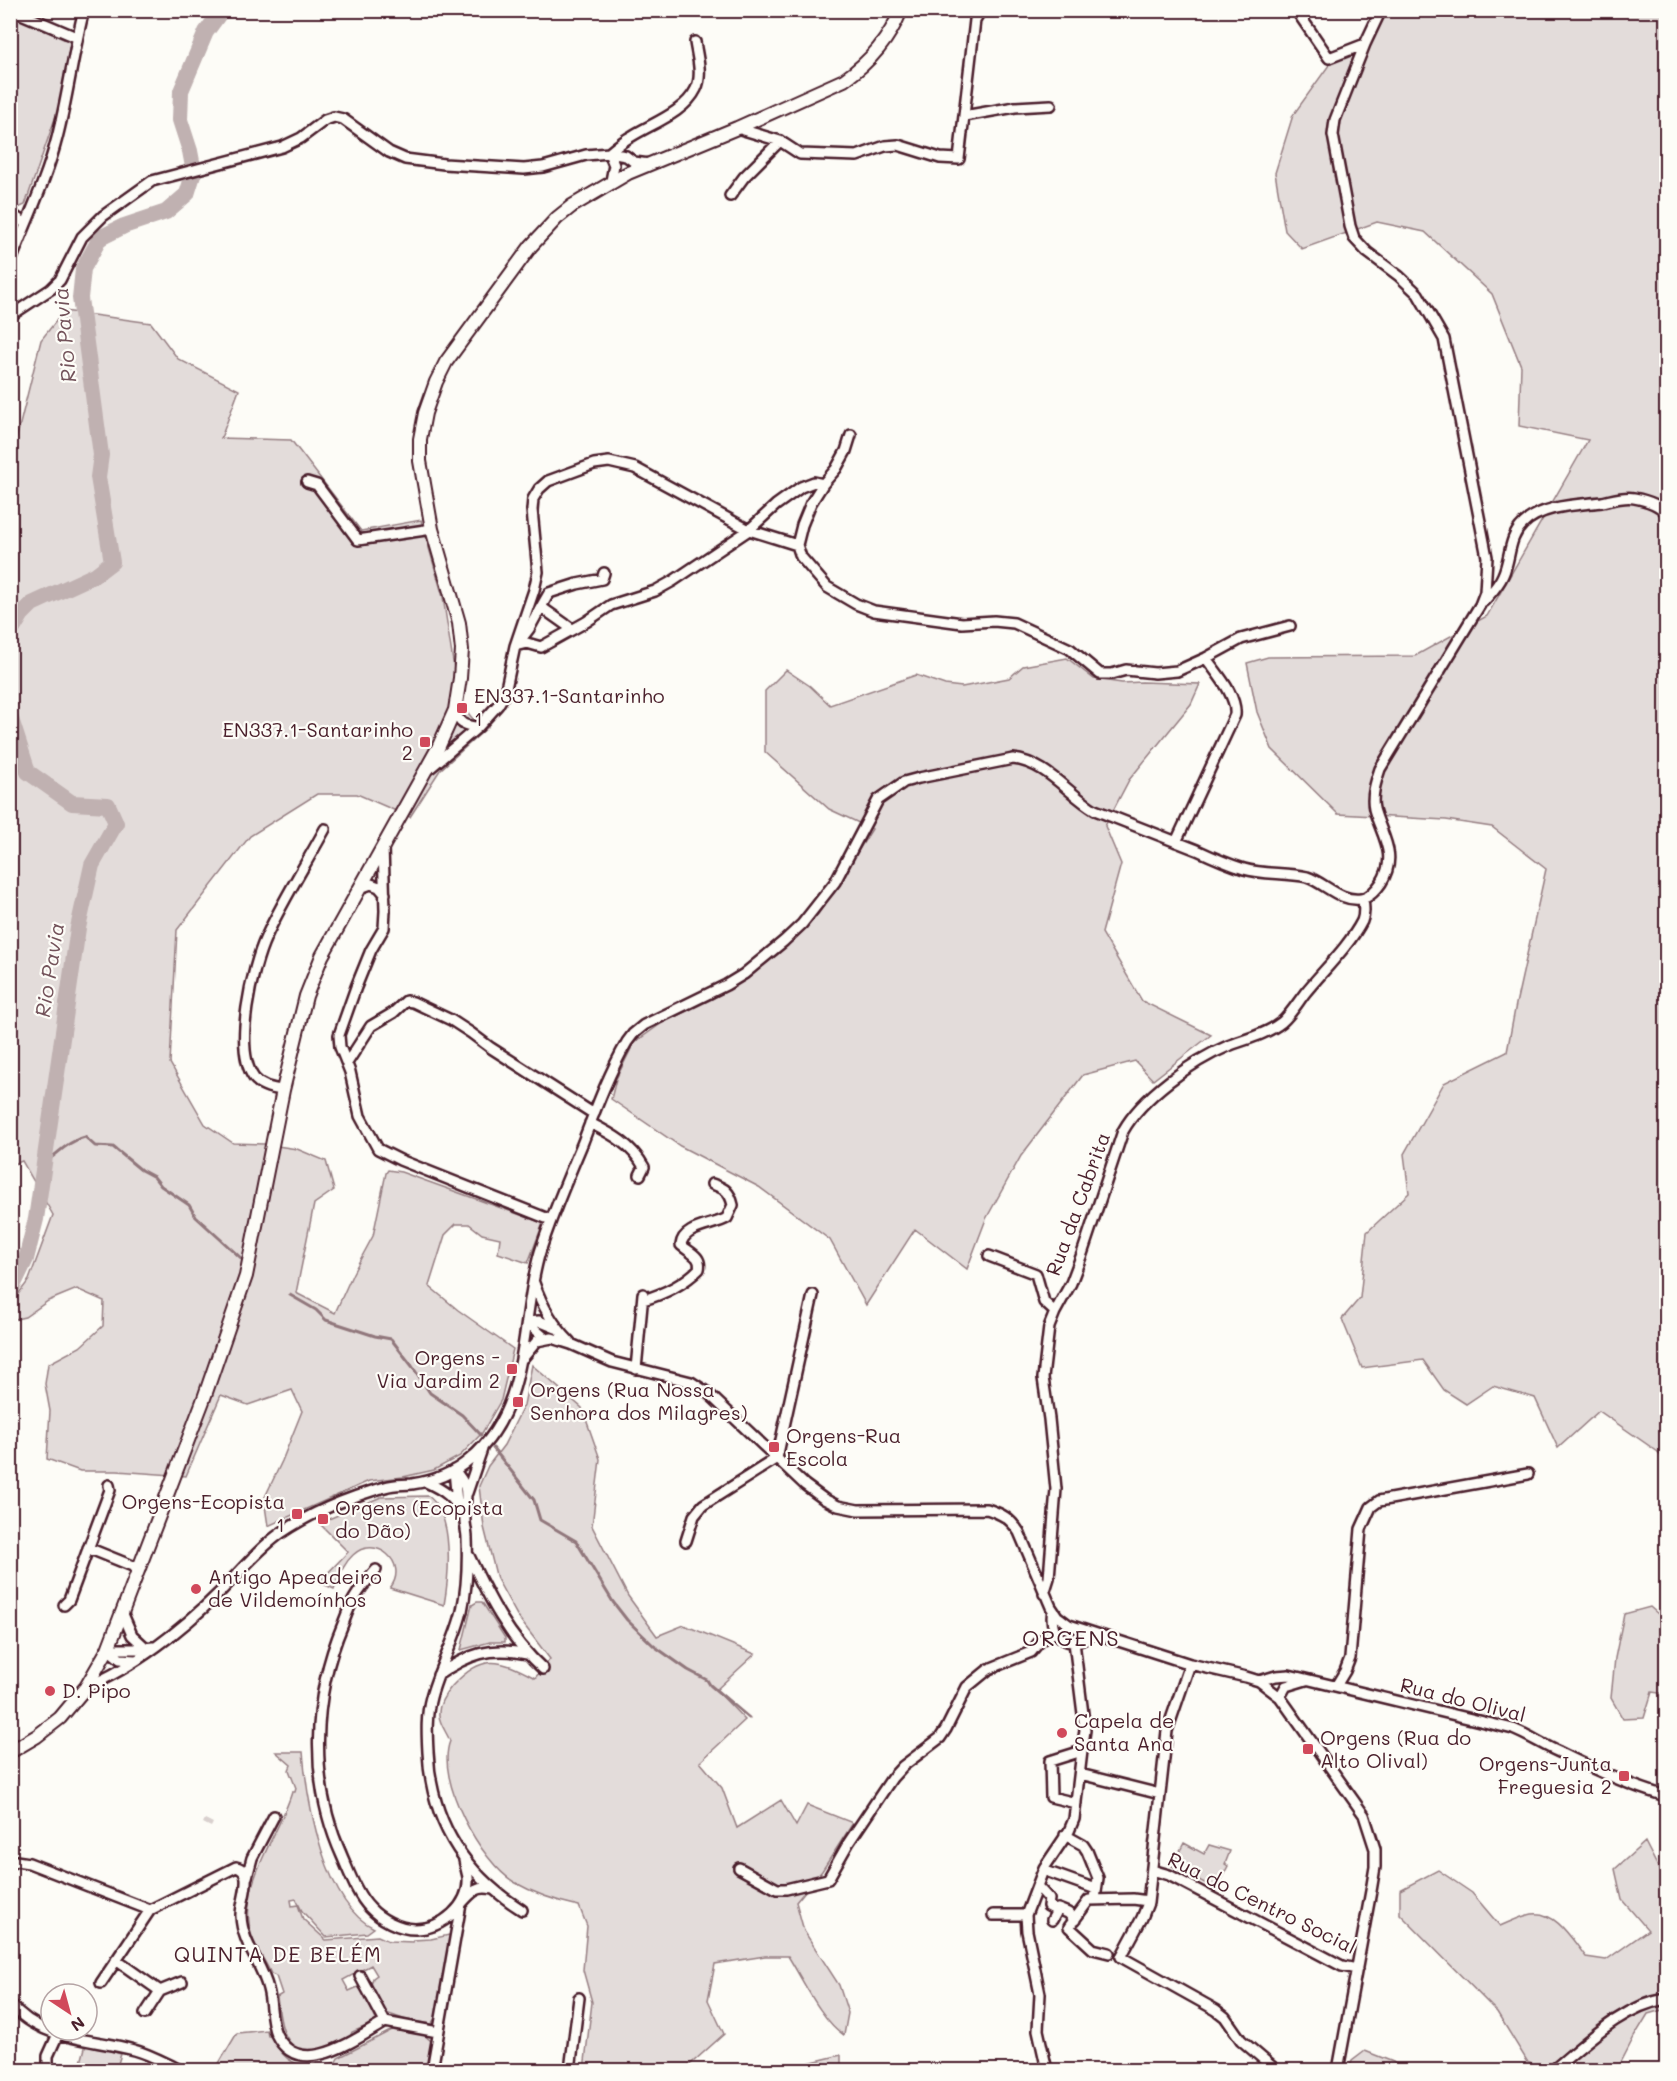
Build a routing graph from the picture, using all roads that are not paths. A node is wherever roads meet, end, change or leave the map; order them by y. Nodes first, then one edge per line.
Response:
1 (12, 10) edge
2 (84, 10) edge
3 (901, 10) edge
4 (981, 10) edge
5 (1296, 10) edge
6 (1381, 10) edge
7 (76, 37) junction
8 (695, 42) dead end
9 (1365, 44) junction
10 (1051, 105) dead end
11 (964, 116) junction
12 (737, 128) junction
13 (780, 141) junction
14 (614, 154) junction
15 (649, 164) junction
16 (628, 173) junction
17 (611, 181) junction
18 (730, 196) dead end
19 (10, 213) edge
20 (26, 224) junction
21 (10, 264) edge
22 (12, 314) edge
23 (851, 435) dead end
24 (307, 482) dead end
25 (823, 484) junction
26 (1666, 513) edge
27 (432, 529) junction
28 (749, 530) junction
29 (797, 545) junction
30 (604, 573) dead end
31 (1480, 605) junction
32 (541, 607) junction
33 (1290, 626) dead end
34 (572, 629) junction
35 (515, 646) junction
36 (1206, 658) junction
37 (454, 710) junction
38 (478, 727) junction
39 (447, 729) junction
40 (461, 742) junction
41 (424, 774) junction
42 (325, 829) dead end
43 (1176, 842) junction
44 (383, 844) junction
45 (369, 868) junction
46 (385, 875) junction
47 (357, 890) junction
48 (385, 894) junction
49 (1363, 899) junction
50 (347, 1063) junction
51 (283, 1090) junction
52 (592, 1119) junction
53 (640, 1175) dead end
54 (712, 1184) dead end
55 (551, 1220) junction
56 (989, 1256) dead end
57 (534, 1280) junction
58 (813, 1295) dead end
59 (1054, 1312) junction
60 (526, 1322) junction
61 (557, 1329) junction
62 (545, 1338) junction
63 (571, 1344) junction
64 (521, 1360) junction
65 (636, 1369) junction
66 (482, 1447) junction
67 (777, 1458) junction
68 (454, 1470) junction
69 (1528, 1473) dead end
70 (426, 1482) junction
71 (109, 1485) dead end
72 (467, 1492) junction
73 (457, 1503) junction
74 (465, 1516) junction
75 (686, 1541) dead end
76 (88, 1548) junction
77 (467, 1554) junction
78 (140, 1569) junction
79 (375, 1570) dead end
80 (1044, 1594) junction
81 (64, 1605) dead end
82 (1053, 1610) junction
83 (123, 1614) junction
84 (1055, 1632) junction
85 (1092, 1633) junction
86 (1074, 1642) junction
87 (151, 1647) junction
88 (108, 1649) junction
89 (527, 1654) junction
90 (136, 1660) junction
91 (1190, 1664) junction
92 (543, 1669) dead end
93 (438, 1675) junction
94 (1311, 1679) junction
95 (1259, 1681) junction
96 (1335, 1686) junction
97 (86, 1687) junction
98 (1280, 1696) junction
99 (1082, 1751) junction
100 (10, 1752) edge
101 (1080, 1774) junction
102 (1160, 1794) junction
103 (1666, 1796) edge
104 (1076, 1803) junction
105 (274, 1816) dead end
106 (1065, 1835) junction
107 (252, 1858) junction
108 (464, 1860) junction
109 (10, 1864) edge
110 (236, 1867) junction
111 (739, 1868) dead end
112 (1043, 1870) junction
113 (1152, 1870) junction
114 (246, 1880) junction
115 (1038, 1887) junction
116 (1096, 1889) junction
117 (494, 1890) junction
118 (1095, 1899) junction
119 (1148, 1901) junction
120 (461, 1904) junction
121 (150, 1910) junction
122 (522, 1910) dead end
123 (993, 1915) dead end
124 (1026, 1916) junction
125 (1076, 1918) junction
126 (1109, 1953) dead end
127 (116, 1960) junction
128 (1357, 1969) junction
129 (360, 1976) dead end
130 (182, 1982) dead end
131 (101, 1983) dead end
132 (160, 1991) junction
133 (579, 1998) dead end
134 (1666, 1999) edge
135 (10, 2003) edge
136 (145, 2014) dead end
137 (385, 2022) junction
138 (39, 2026) edge
139 (438, 2032) junction
140 (54, 2042) edge
141 (97, 2042) edge
142 (48, 2070) edge
143 (180, 2070) edge
144 (432, 2070) edge
145 (570, 2070) edge
146 (1047, 2070) edge
147 (1276, 2070) edge
148 (1338, 2070) edge
149 (1553, 2070) edge

1 - 7 street
2 - 7 street
3 - 12 main road
4 - 11 street
5 - 9 street
6 - 9 street
7 - 20 street
8 - 14 street
9 - 31 street
10 - 11 street
11 - 13 street
12 - 13 street
12 - 15 main road
13 - 18 street
14 - 15 street
14 - 16 street
14 - 17 street
14 - 22 street
15 - 16 main road
16 - 17 main road
17 - 27 main road
19 - 20 street
20 - 21 street
23 - 25 street
24 - 27 street
25 - 28 street
25 - 29 street
26 - 31 street
27 - 37 main road
28 - 29 street
28 - 34 street
28 - 35 street
29 - 36 street
30 - 32 street
31 - 49 street
32 - 34 street
32 - 35 street
33 - 36 street
34 - 35 street
35 - 38 street
36 - 43 street
37 - 38 street
37 - 39 main road
38 - 39 street
38 - 40 street
39 - 40 street
39 - 41 main road
40 - 41 street
41 - 44 main road
42 - 51 street
43 - 49 street
43 - 52 street
44 - 45 main road
44 - 46 street
45 - 46 street
45 - 47 main road
46 - 48 street
47 - 48 street
47 - 51 main road
48 - 50 street
49 - 59 street, Rua da Cabrita
50 - 52 street
50 - 55 street
51 - 78 main road
52 - 53 street
52 - 55 street
54 - 65 street
55 - 57 street
56 - 59 street
57 - 60 street
57 - 61 street
58 - 67 street
59 - 80 street, Rua da Cabrita
60 - 61 street
60 - 62 street
60 - 64 street
61 - 63 street
62 - 63 street
62 - 64 street
63 - 65 street
64 - 66 street
65 - 67 street
66 - 68 street
66 - 72 street
67 - 75 street
67 - 80 street
68 - 70 street
68 - 72 street
68 - 73 street
69 - 96 street
70 - 73 street
70 - 87 street
71 - 76 street
72 - 74 street
73 - 74 street
74 - 77 street
76 - 78 street
76 - 81 street
77 - 89 street
77 - 93 street
78 - 83 main road
79 - 120 street
80 - 82 street
82 - 84 street
82 - 85 street
83 - 87 street
83 - 88 main road
84 - 86 street
84 - 111 street
85 - 86 street
85 - 91 street
86 - 99 street
87 - 88 street
87 - 90 street
88 - 90 street
88 - 97 main road
89 - 92 street
89 - 93 street
90 - 97 street
91 - 95 street
91 - 102 street
93 - 108 street
94 - 95 street, Rua do Olival
94 - 96 street, Rua do Olival
94 - 98 street
95 - 98 street
96 - 103 street, Rua do Olival
97 - 100 main road
98 - 128 street
99 - 101 street
99 - 104 street
101 - 102 street
101 - 104 street
102 - 113 street
104 - 106 street
105 - 107 street
106 - 112 street
106 - 116 street
107 - 110 street
107 - 114 street
108 - 117 street
108 - 120 street
109 - 121 street
110 - 114 street
110 - 121 street
112 - 115 street
112 - 116 street
113 - 119 street
113 - 128 street, Rua do Centro Social
114 - 137 street
115 - 124 street
115 - 125 street
116 - 118 street
117 - 120 street
117 - 122 street
118 - 119 street
118 - 125 street
119 - 147 street
120 - 139 street
121 - 127 street
123 - 124 street
124 - 146 street
125 - 126 street
127 - 131 street
127 - 132 street
128 - 148 street
129 - 137 street
130 - 132 street
132 - 136 street
133 - 145 street
134 - 149 street
135 - 138 street
137 - 139 street
139 - 144 street
140 - 142 street
141 - 143 street

